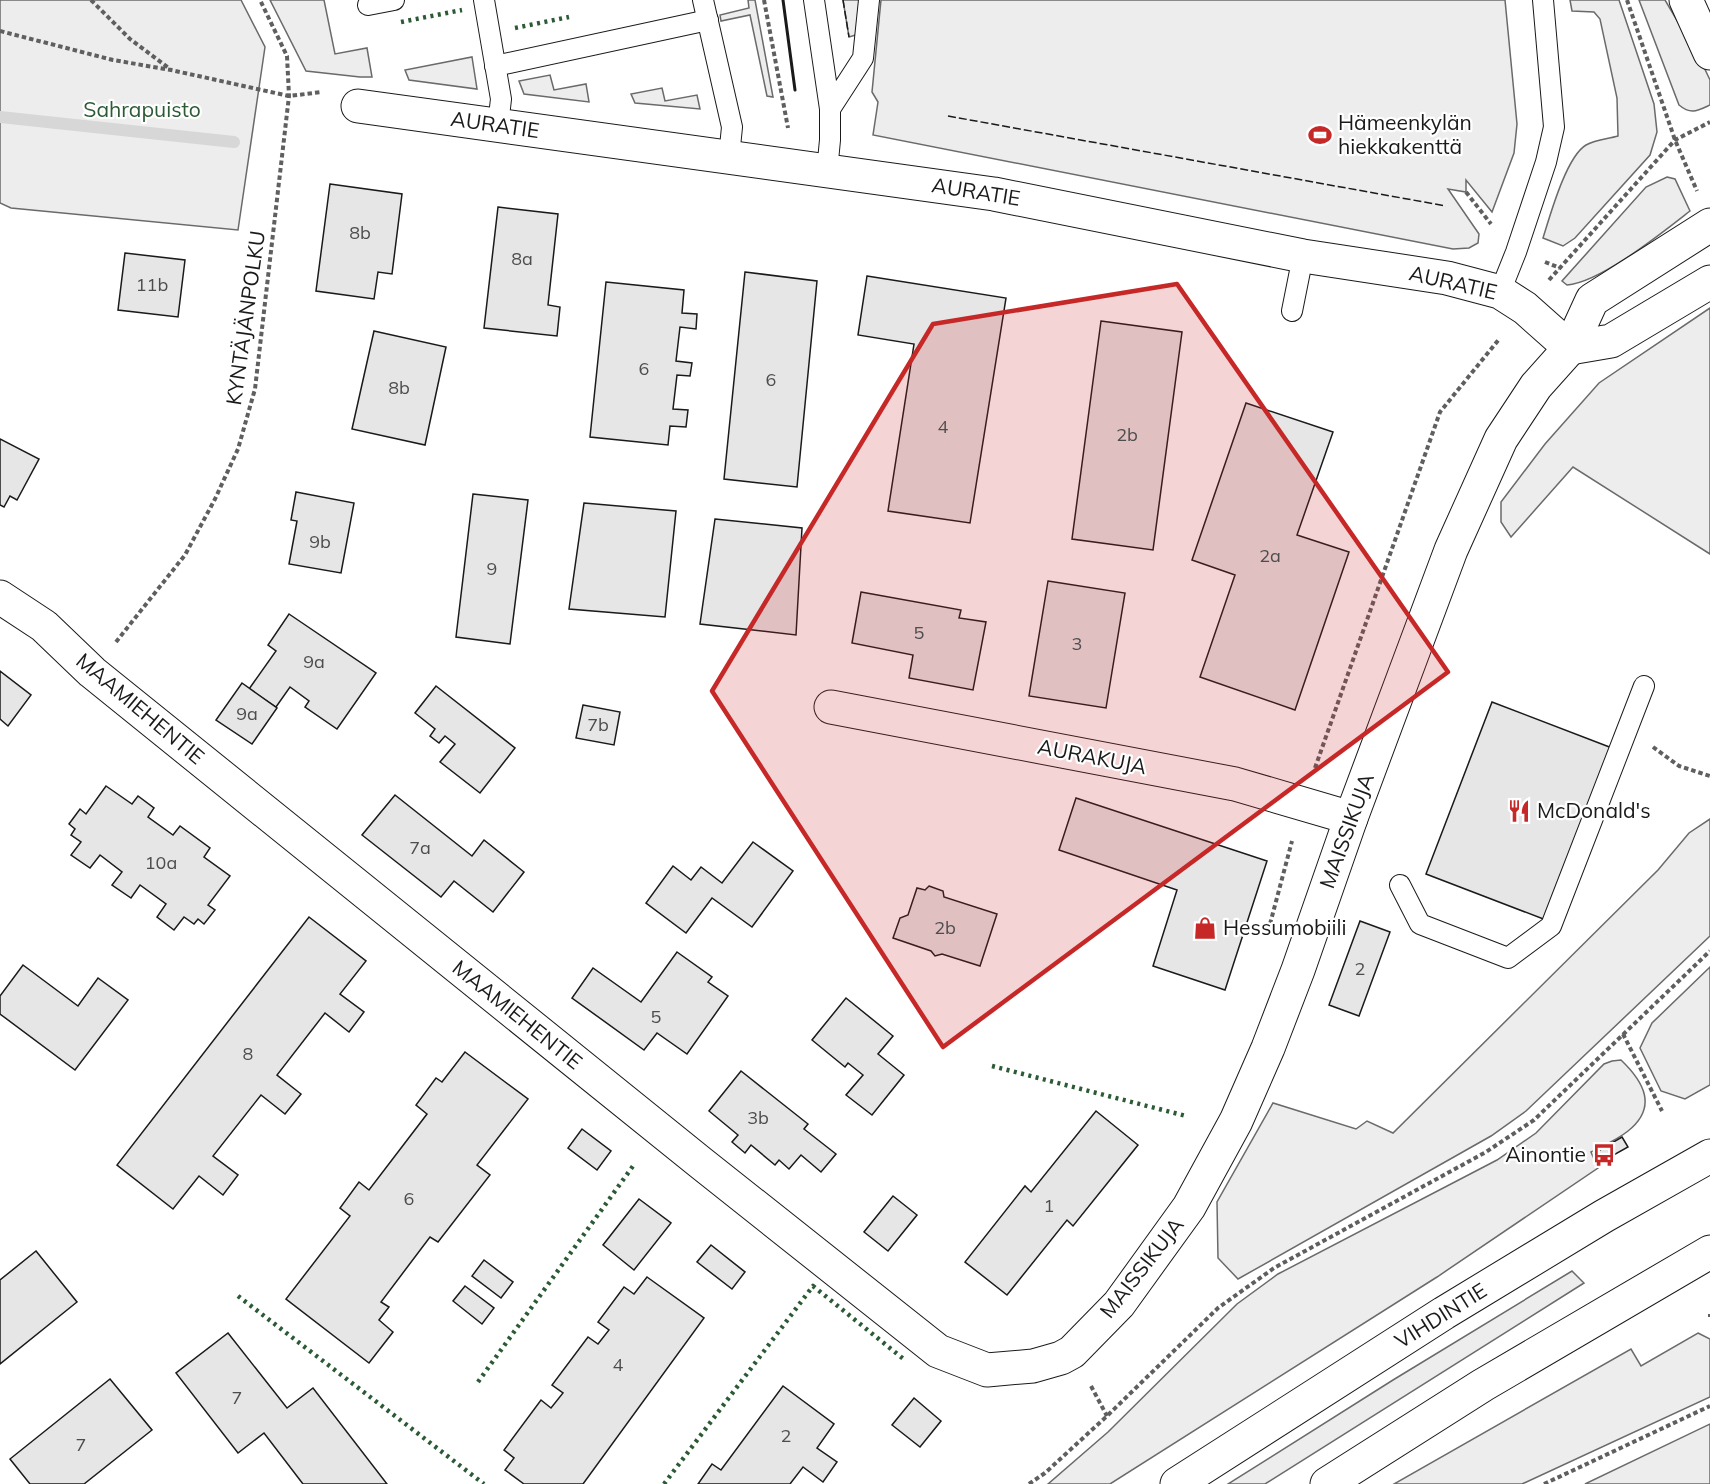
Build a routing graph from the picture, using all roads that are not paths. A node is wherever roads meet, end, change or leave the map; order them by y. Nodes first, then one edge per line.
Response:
1 (394, 0) edge
2 (484, 0) edge
3 (704, 0) edge
4 (814, 0) edge
5 (869, 0) edge
6 (1543, 0) edge
7 (1686, 0) edge
8 (368, 5) dead end
9 (708, 20) junction
10 (1710, 53) edge
11 (495, 66) junction
12 (358, 106) road end
13 (830, 109) junction
14 (498, 125) junction
15 (729, 157) junction
16 (827, 171) junction
17 (1706, 212) edge
18 (1303, 256) junction
19 (1710, 282) edge
20 (1500, 291) junction
21 (1292, 311) dead end
22 (1570, 348) junction
23 (0, 597) edge
24 (1644, 686) dead end
25 (831, 707) dead end
26 (1351, 818) junction
27 (1400, 885) dead end
28 (1710, 1156) edge
29 (1710, 1252) edge
30 (1061, 1358) joint
31 (1177, 1484) edge
32 (1327, 1484) edge

1 - 8 lane
2 - 11 lane
3 - 9 lane
4 - 13 lane
5 - 13 lane
6 - 20 lane
7 - 10 street
9 - 11 lane
9 - 15 lane
11 - 14 lane
12 - 14 street, AURATIE
13 - 16 lane
14 - 15 street, AURATIE
15 - 16 street, AURATIE
16 - 18 street, AURATIE
17 - 22 street, MAISSIKUJA
18 - 20 street, AURATIE
18 - 21 lane
19 - 22 street
20 - 22 street, AURATIE
22 - 26 street, MAISSIKUJA
23 - 30 street, MAAMIEHENTIE
24 - 27 lane
25 - 26 street, AURAKUJA
26 - 30 street, MAISSIKUJA
28 - 31 street, VIHDINTIE
29 - 32 street

